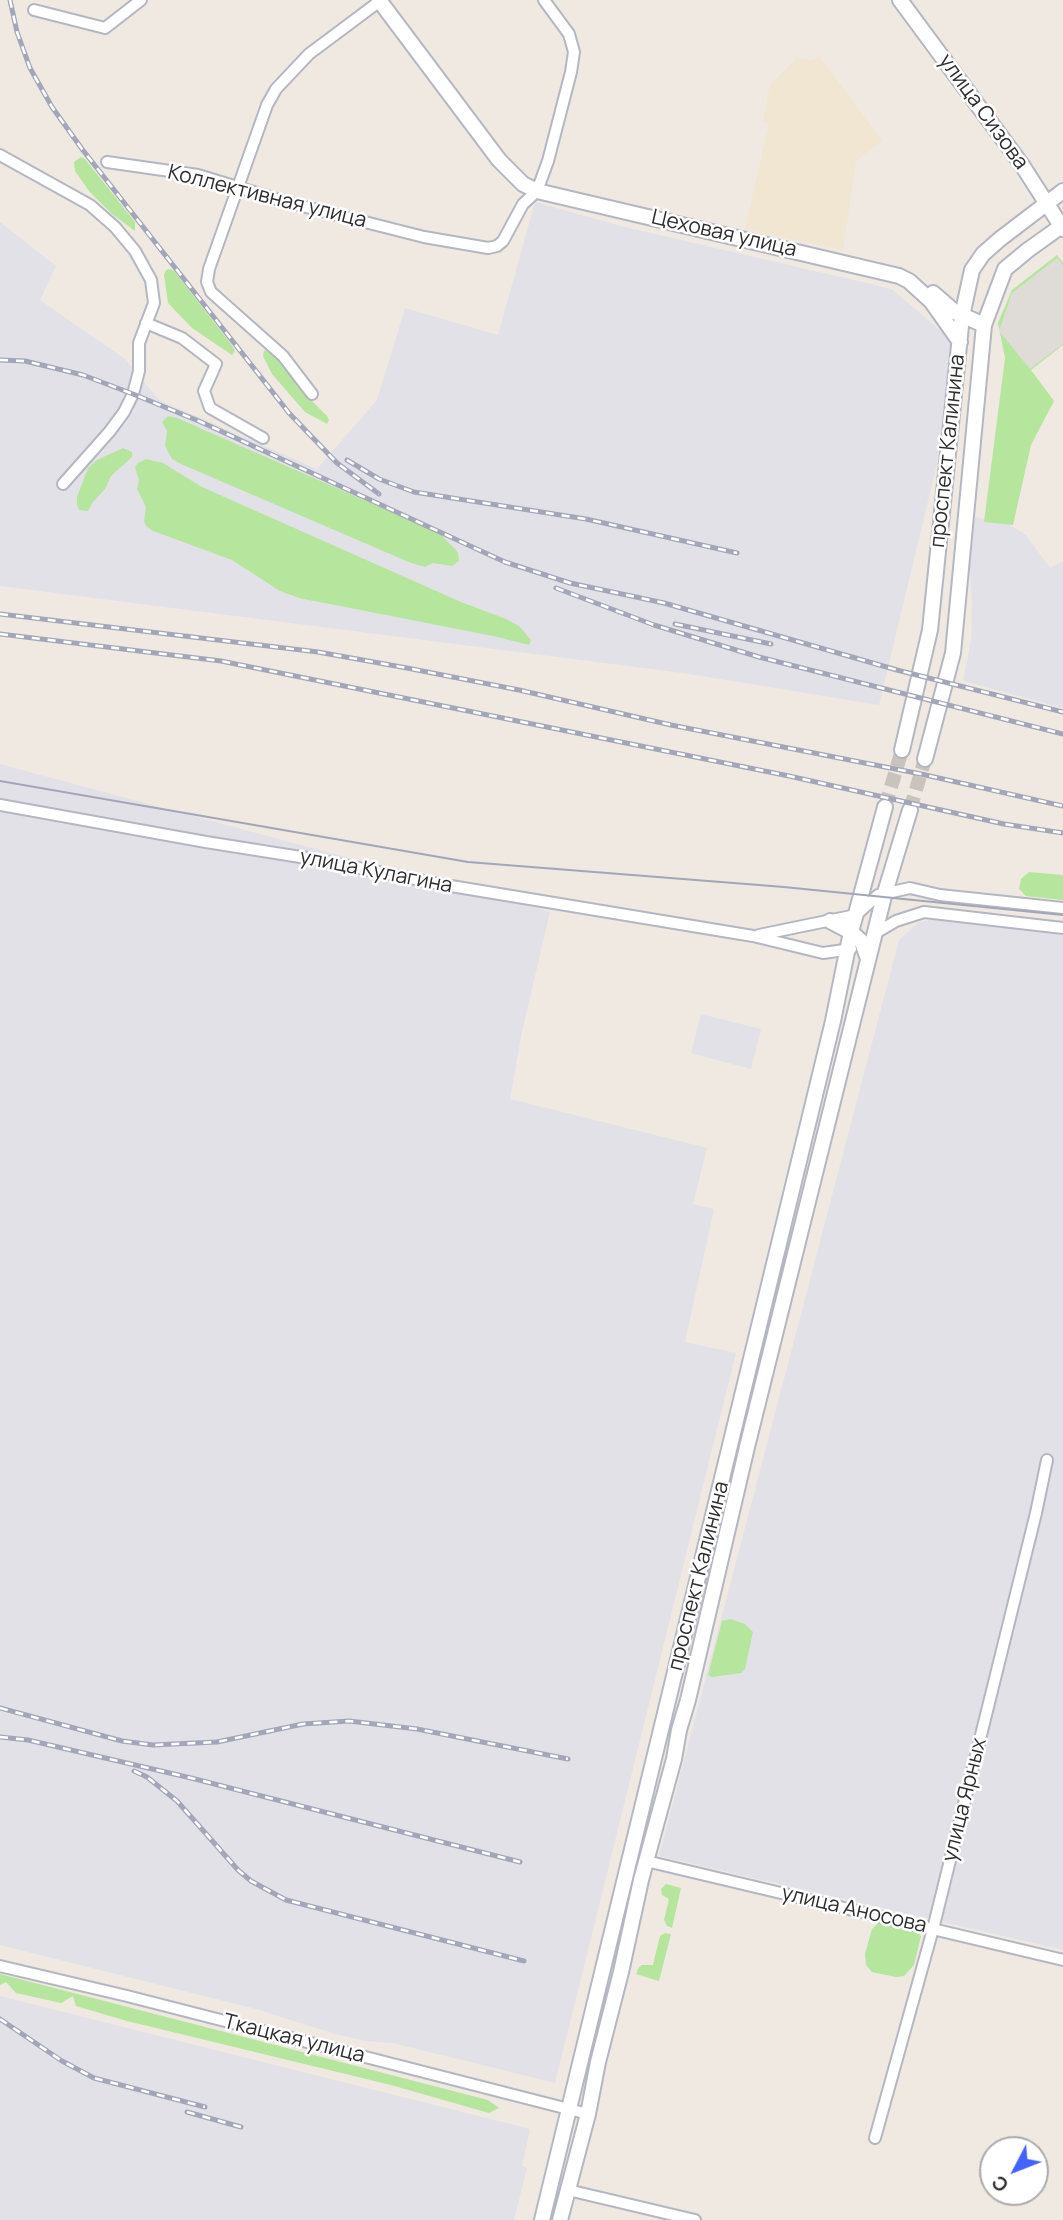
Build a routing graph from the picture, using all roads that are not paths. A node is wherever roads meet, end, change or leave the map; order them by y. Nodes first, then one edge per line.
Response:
1 (141, 0) edge
2 (379, 0) edge
3 (544, 0) edge
4 (900, 0) edge
5 (34, 10) dead end
6 (0, 155) edge
7 (107, 162) dead end
8 (237, 187) junction
9 (537, 191) junction
10 (1063, 191) edge
11 (1048, 202) junction
12 (1062, 227) edge
13 (909, 281) junction
14 (962, 316) junction
15 (146, 323) junction
16 (984, 326) junction
17 (960, 342) junction
18 (982, 348) junction
19 (312, 394) dead end
20 (262, 438) dead end
21 (62, 484) dead end
22 (902, 750) tunnel mouth
23 (925, 760) tunnel mouth
24 (0, 805) edge
25 (885, 807) tunnel mouth
26 (910, 810) tunnel mouth
27 (884, 897) junction
28 (1063, 908) edge
29 (856, 915) junction
30 (830, 921) junction
31 (1063, 928) edge
32 (876, 933) junction
33 (753, 936) junction
34 (857, 937) junction
35 (849, 950) junction
36 (868, 961) junction
37 (1047, 1461) dead end
38 (631, 1857) junction
39 (646, 1861) junction
40 (933, 1929) junction
41 (1063, 1960) edge
42 (0, 1966) edge
43 (569, 2108) junction
44 (588, 2114) junction
45 (875, 2138) dead end
46 (551, 2184) junction
47 (568, 2190) junction
48 (542, 2220) edge
49 (560, 2220) edge
50 (695, 2220) edge

1 - 5 street
2 - 8 street
2 - 9 main road, Цеховая улица
3 - 9 street
4 - 11 main road, улица Сизова
6 - 15 street
7 - 8 street, Коллективная улица
8 - 9 street, Коллективная улица
8 - 19 street
9 - 13 main road, Цеховая улица
10 - 11 main road, проспект Калинина
11 - 12 main road, улица Сизова
11 - 14 main road, проспект Калинина
12 - 16 main road, проспект Калинина
13 - 14 main road, Цеховая улица
13 - 17 main road, Цеховая улица
14 - 16 main road, Цеховая улица
14 - 17 main road, проспект Калинина
15 - 20 street
15 - 21 street
16 - 18 main road, проспект Калинина
17 - 18 main road
17 - 22 main road, проспект Калинина
18 - 23 main road, проспект Калинина
24 - 33 street, улица Кулагина
25 - 29 main road, проспект Калинина
26 - 27 main road
27 - 28 street
27 - 29 street, улица Кулагина
27 - 32 main road, проспект Калинина
29 - 30 street, улица Кулагина
29 - 34 main road, проспект Калинина
30 - 33 street, улица Кулагина
30 - 34 main road
31 - 32 street
32 - 34 street
32 - 36 main road, проспект Калинина
33 - 35 street, улица Кулагина
34 - 35 main road, проспект Калинина
34 - 36 main road
35 - 38 main road, проспект Калинина
36 - 39 main road, проспект Калинина
37 - 40 street, улица Ярных
38 - 39 main road
38 - 43 main road, проспект Калинина
39 - 40 street, улица Аносова
39 - 44 main road, проспект Калинина
40 - 41 street, улица Аносова
40 - 45 street, улица Ярных
42 - 43 street, Ткацкая улица
43 - 44 street, Ткацкая улица
43 - 46 main road, проспект Калинина
44 - 47 main road, проспект Калинина
46 - 47 main road
46 - 48 main road, проспект Калинина
47 - 49 main road, проспект Калинина
47 - 50 street

